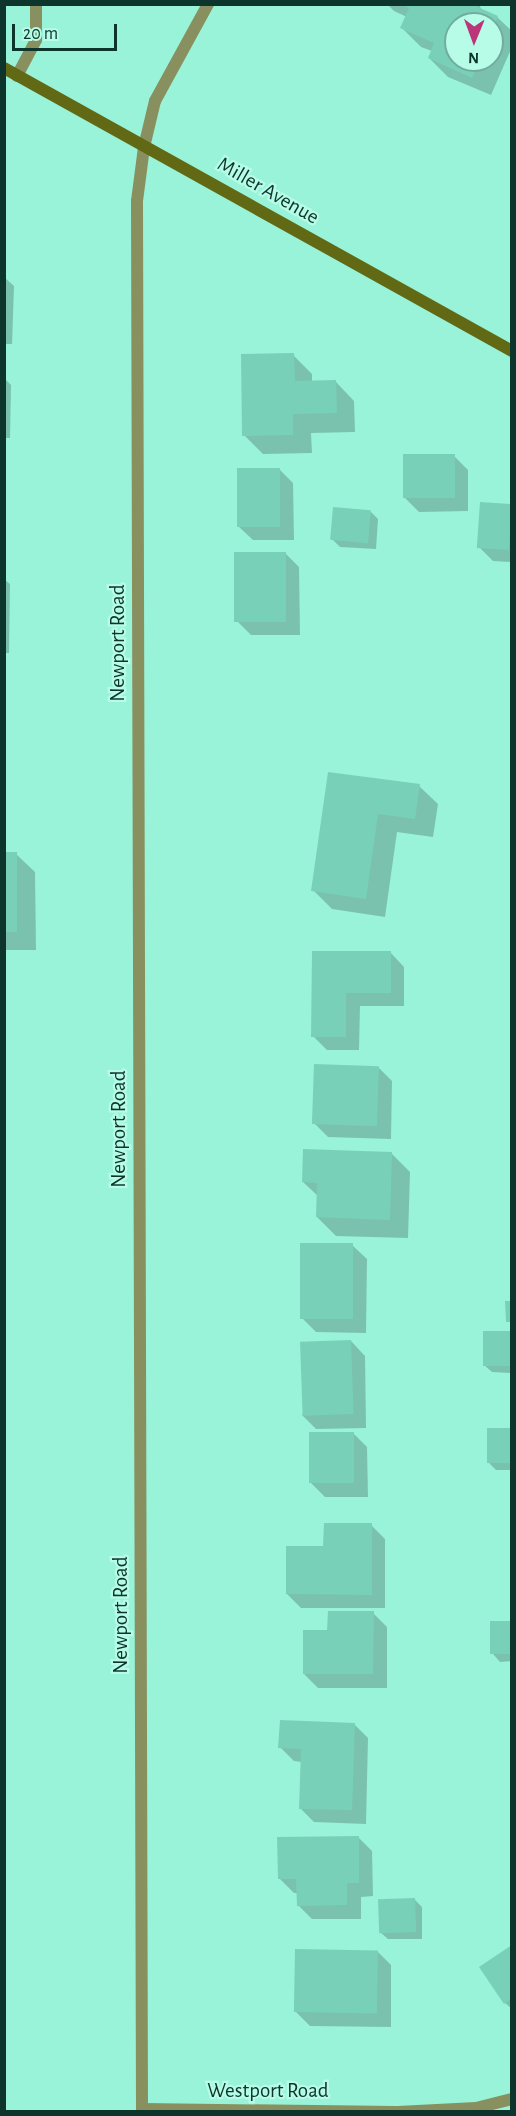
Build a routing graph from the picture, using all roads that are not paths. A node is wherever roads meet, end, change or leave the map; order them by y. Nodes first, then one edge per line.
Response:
1 (36, 4) edge
2 (208, 4) edge
3 (4, 69) edge
4 (17, 75) junction
5 (144, 147) junction
6 (512, 351) edge
7 (512, 2099) edge
8 (142, 2110) edge
9 (396, 2112) edge

1 - 4 street
2 - 5 street, Newport Road
3 - 4 main road, Miller Avenue
4 - 5 main road, Miller Avenue
5 - 6 main road, Miller Avenue
5 - 8 street, Newport Road
7 - 9 street, Westport Road
8 - 9 street, Westport Road

